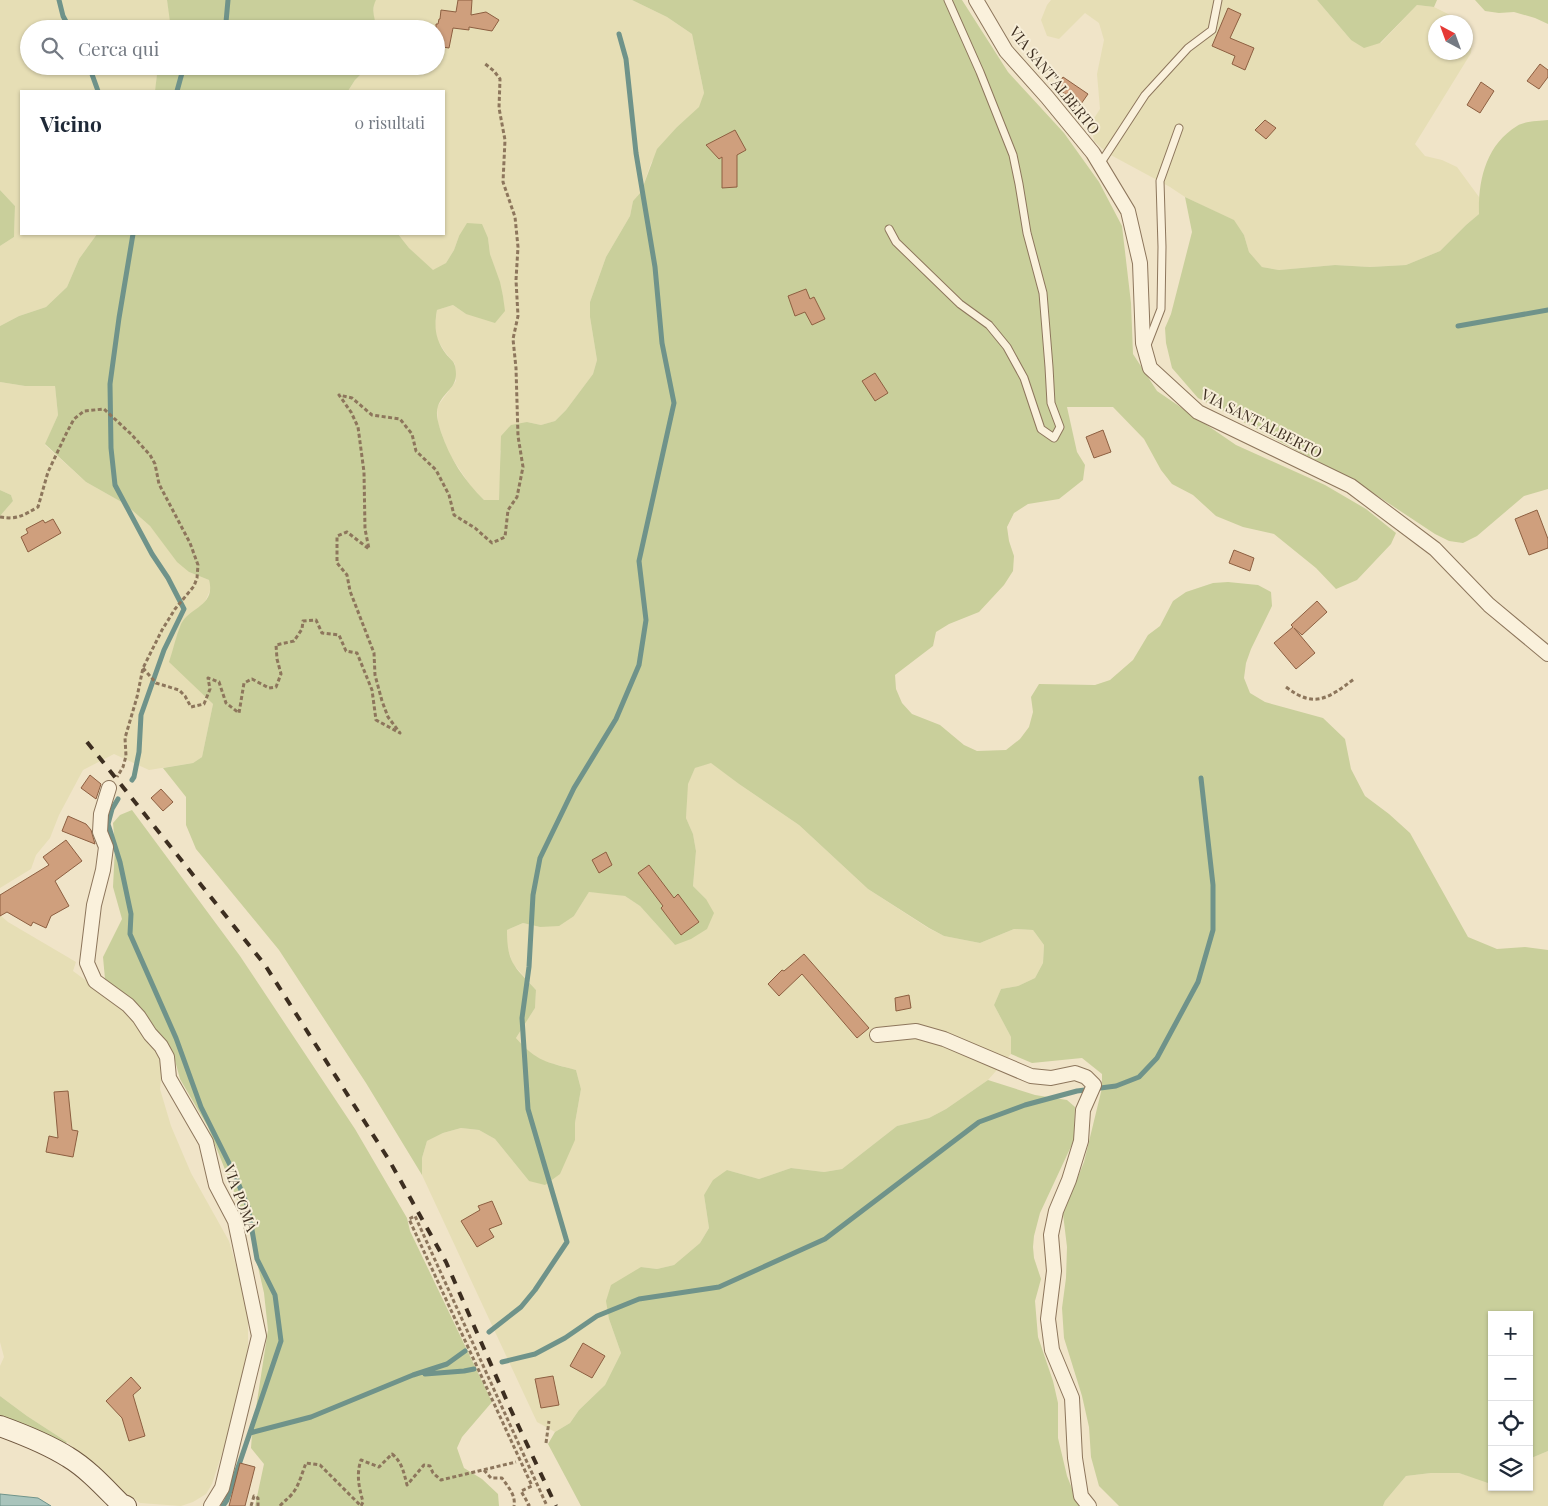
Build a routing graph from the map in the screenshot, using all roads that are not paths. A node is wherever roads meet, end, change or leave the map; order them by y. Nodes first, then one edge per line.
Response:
1 (948, 0) edge
2 (976, 0) edge
3 (1218, 0) edge
4 (1179, 128) dead end
5 (1100, 165) junction
6 (888, 229) dead end
7 (1144, 350) junction
8 (1548, 654) edge
9 (109, 788) road end
10 (877, 1035) dead end
11 (0, 1426) edge
12 (126, 1506) edge
13 (211, 1506) edge
14 (1089, 1506) edge

1 - 6 lane
2 - 5 street, VIA SANT'ALBERTO
3 - 5 lane
4 - 7 lane
5 - 7 street, VIA SANT'ALBERTO
7 - 8 street, VIA SANT'ALBERTO
9 - 13 street, VIA POMÀ
10 - 14 street
11 - 12 street

